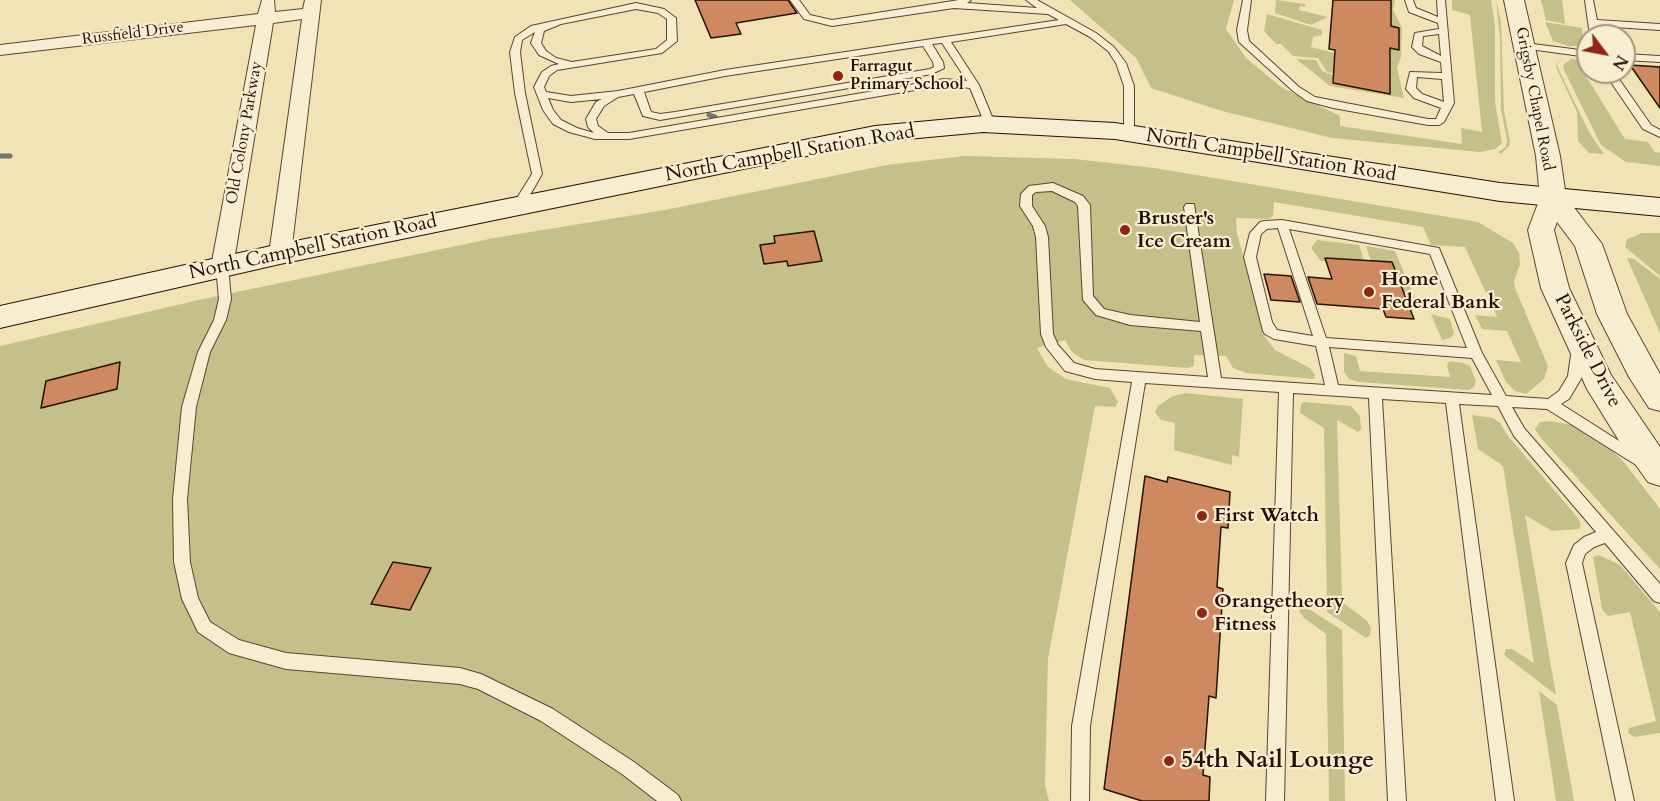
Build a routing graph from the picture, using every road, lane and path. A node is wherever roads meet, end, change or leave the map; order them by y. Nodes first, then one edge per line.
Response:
1 (794, 0) edge
2 (967, 0) edge
3 (1030, 0) edge
4 (1247, 0) edge
5 (1409, 0) edge
6 (1441, 0) edge
7 (1515, 0) edge
8 (1589, 0) edge
9 (954, 5) junction
10 (312, 6) edge
11 (267, 9) edge
12 (1051, 12) junction
13 (1068, 21) junction
14 (559, 22) junction
15 (1594, 23) joint
16 (1443, 26) junction
17 (1660, 27) edge
18 (945, 40) junction
19 (926, 43) junction
20 (1524, 46) junction
21 (0, 50) edge
22 (1576, 52) edge
23 (1636, 58) edge
24 (1660, 59) edge
25 (1446, 61) junction
26 (572, 65) junction
27 (1447, 76) junction
28 (1617, 84) edge
29 (974, 85) junction
30 (638, 90) junction
31 (542, 94) junction
32 (618, 94) junction
33 (1447, 107) junction
34 (990, 124) junction
35 (1129, 134) junction
36 (1660, 134) edge
37 (606, 136) junction
38 (1553, 198) junction
39 (518, 206) junction
40 (1190, 207) dead end
41 (1660, 207) edge
42 (1282, 224) junction
43 (280, 254) junction
44 (222, 267) junction
45 (0, 317) edge
46 (1207, 327) junction
47 (1321, 342) junction
48 (1578, 343) junction
49 (1476, 353) junction
50 (1139, 378) junction
51 (1215, 383) junction
52 (1286, 387) junction
53 (1333, 391) junction
54 (1375, 393) junction
55 (1452, 399) junction
56 (1660, 399) edge
57 (1504, 403) junction
58 (1550, 404) junction
59 (1660, 473) edge
60 (1606, 535) junction
61 (1660, 596) edge
62 (672, 801) edge
63 (1080, 801) edge
64 (1275, 801) edge
65 (1397, 801) edge
66 (1505, 801) edge
67 (1625, 801) edge

1 - 9 lane
2 - 9 lane
3 - 12 lane
4 - 33 lane
5 - 16 lane
6 - 16 lane
7 - 20 street, Grigsby Chapel Road
8 - 15 lane
9 - 12 lane
10 - 11 street, Russfield Drive
10 - 43 street
11 - 21 street, Russfield Drive
11 - 44 street, Old Colony Parkway
12 - 13 lane
13 - 18 lane
13 - 35 lane
14 - 26 lane
14 - 26 lane
14 - 39 lane
15 - 17 lane
16 - 25 lane
16 - 25 lane
18 - 19 lane
18 - 29 lane
19 - 30 lane
19 - 30 lane
20 - 22 lane
20 - 38 street, Grigsby Chapel Road
23 - 24 lane
25 - 27 lane
26 - 31 lane
27 - 33 lane
27 - 33 lane
28 - 36 lane
29 - 34 lane
29 - 37 lane
30 - 32 lane
31 - 32 lane
31 - 37 lane
32 - 37 lane
34 - 35 main road, North Campbell Station Road
34 - 39 main road, North Campbell Station Road
35 - 38 main road, North Campbell Station Road
38 - 41 main road, North Campbell Station Road
38 - 48 street, Parkside Drive
38 - 56 street, Parkside Drive
39 - 43 main road, North Campbell Station Road
40 - 46 lane
42 - 47 lane
42 - 47 lane
42 - 49 lane
43 - 44 main road, North Campbell Station Road
44 - 45 main road, North Campbell Station Road
44 - 62 lane
46 - 50 lane
46 - 51 lane
47 - 49 lane
47 - 53 lane
48 - 58 lane
48 - 59 street, Parkside Drive
49 - 57 lane
50 - 51 lane
50 - 63 lane
51 - 52 lane
52 - 53 lane
52 - 64 lane
53 - 54 lane
54 - 55 lane
54 - 65 lane
55 - 57 lane
55 - 66 lane
57 - 58 lane
57 - 60 lane
58 - 59 lane
60 - 61 lane
60 - 67 lane

